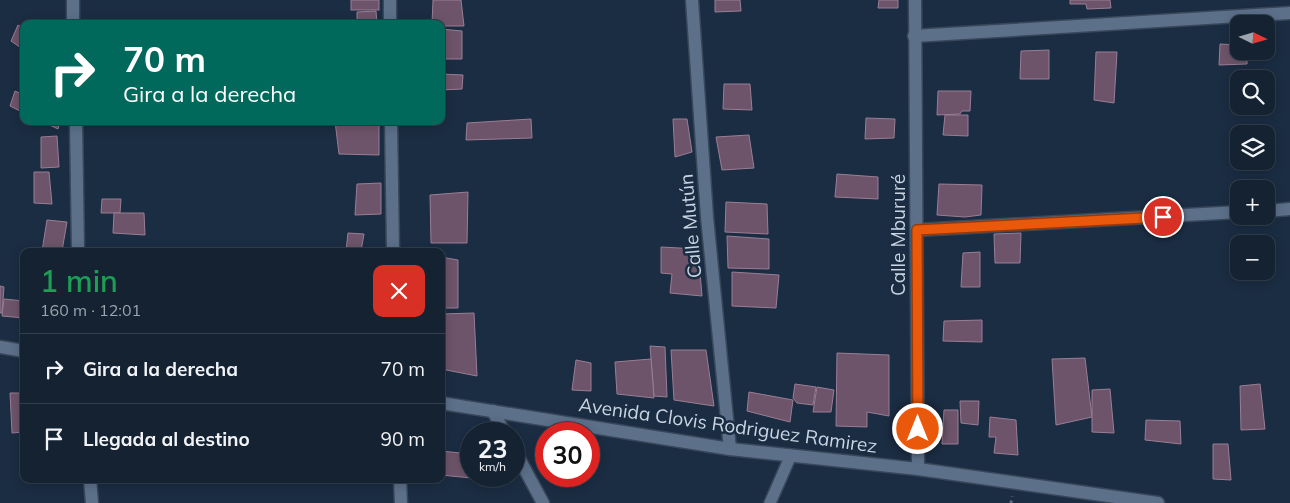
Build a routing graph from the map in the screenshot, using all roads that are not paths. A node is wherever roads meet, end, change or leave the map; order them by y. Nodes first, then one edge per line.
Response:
1 (73, 0) edge
2 (390, 0) edge
3 (692, 0) edge
4 (914, 0) edge
5 (1290, 12) edge
6 (74, 20) edge
7 (390, 20) edge
8 (914, 36) junction
9 (76, 125) edge
10 (391, 125) edge
11 (1290, 209) edge
12 (1275, 210) edge
13 (1230, 213) edge
14 (917, 230) junction
15 (78, 248) edge
16 (393, 248) edge
17 (0, 347) edge
18 (20, 350) edge
19 (445, 404) edge
20 (493, 411) junction
21 (499, 422) edge
22 (730, 448) junction
23 (790, 455) junction
24 (525, 469) edge
25 (918, 469) junction
26 (90, 483) edge
27 (400, 483) edge
28 (92, 503) edge
29 (401, 503) edge
30 (543, 503) edge
31 (770, 503) edge
32 (1158, 503) edge

1 - 6 street
2 - 7 street
3 - 22 street, Calle Mutún
4 - 8 street, Calle Mbururé
5 - 8 street
8 - 14 street, Calle Mbururé
9 - 15 street
10 - 16 street
11 - 12 street
13 - 14 street
14 - 25 street, Calle Mbururé
17 - 18 street
19 - 20 street, Avenida Clovis Rodriguez Ramirez
20 - 21 street
20 - 22 street, Avenida Clovis Rodriguez Ramirez
22 - 23 street, Avenida Clovis Rodriguez Ramirez
23 - 25 street, Avenida Clovis Rodriguez Ramirez
23 - 31 lane
24 - 30 street
25 - 32 street, Avenida Clovis Rodriguez Ramirez
26 - 28 street
27 - 29 street

